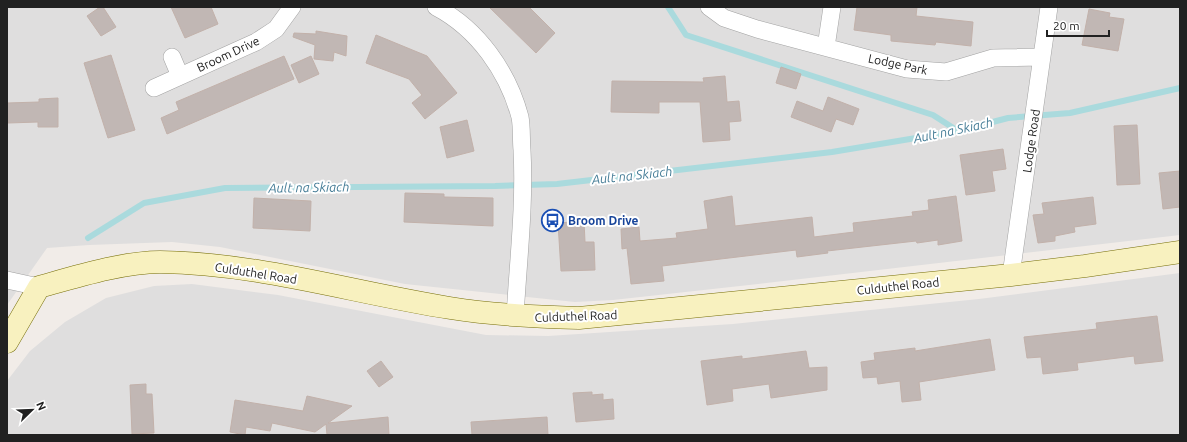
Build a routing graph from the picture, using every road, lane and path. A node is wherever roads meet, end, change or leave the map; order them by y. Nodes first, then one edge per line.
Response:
1 (292, 7) edge
2 (436, 7) edge
3 (709, 7) edge
4 (832, 7) edge
5 (1050, 7) edge
6 (826, 47) junction
7 (172, 57) dead end
8 (1041, 57) junction
9 (180, 76) junction
10 (154, 88) dead end
11 (1180, 252) edge
12 (1011, 275) junction
13 (7, 280) edge
14 (39, 287) junction
15 (515, 317) junction
16 (7, 342) edge

1 - 9 street, Broom Drive
2 - 15 street
3 - 6 street, Lodge Park
4 - 6 street
5 - 8 street, Lodge Road
6 - 8 street, Lodge Park
7 - 9 street
8 - 12 street, Lodge Road
9 - 10 street, Broom Drive
11 - 12 main road, Culduthel Road
12 - 15 main road, Culduthel Road
13 - 14 street
14 - 15 main road, Culduthel Road
14 - 16 main road

